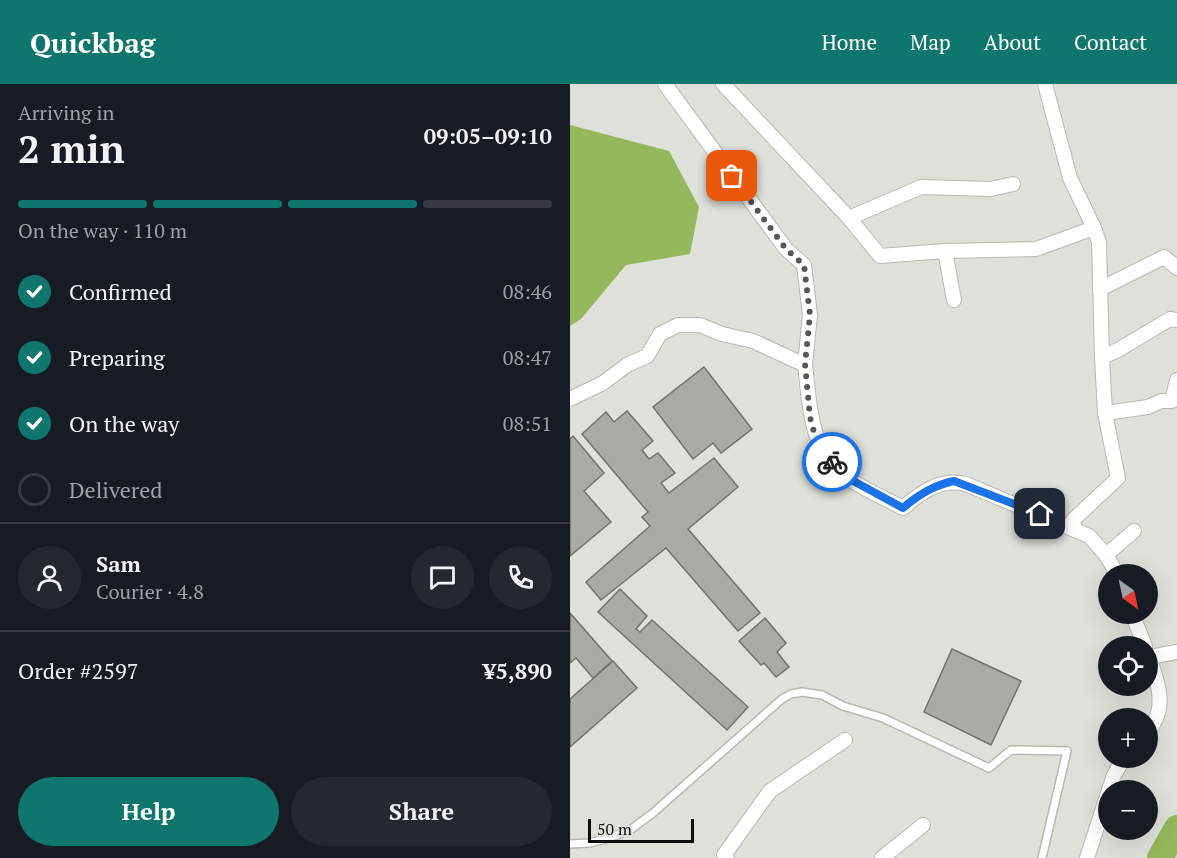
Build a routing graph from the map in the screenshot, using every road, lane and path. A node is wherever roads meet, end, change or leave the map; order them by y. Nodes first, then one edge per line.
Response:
1 (665, 84) edge
2 (723, 84) edge
3 (1045, 84) edge
4 (1013, 184) dead end
5 (849, 218) junction
6 (1094, 228) junction
7 (945, 251) junction
8 (1177, 268) edge
9 (1100, 289) junction
10 (954, 300) dead end
11 (1177, 320) edge
12 (1102, 357) junction
13 (805, 364) junction
14 (1177, 380) edge
15 (570, 399) edge
16 (1174, 401) edge
17 (1105, 413) junction
18 (1074, 528) junction
19 (1134, 531) dead end
20 (1106, 555) junction
21 (1111, 564) edge
22 (1177, 652) edge
23 (1158, 653) edge
24 (1158, 686) edge
25 (1158, 712) edge
26 (845, 740) dead end
27 (923, 825) dead end
28 (1098, 825) edge
29 (570, 844) edge
30 (727, 858) edge
31 (882, 858) edge
32 (1042, 858) edge
33 (1087, 858) edge

1 - 13 street
2 - 5 street
3 - 6 street
4 - 5 street
5 - 7 street
6 - 7 street
6 - 9 street
7 - 10 street
8 - 9 street
9 - 12 street
11 - 12 street
12 - 17 street
13 - 15 street
13 - 18 street
14 - 16 street
16 - 17 street
17 - 18 street
18 - 20 street
19 - 20 street
20 - 21 street
22 - 23 street
24 - 25 street
26 - 30 street
27 - 31 street
28 - 33 street
29 - 32 lane

